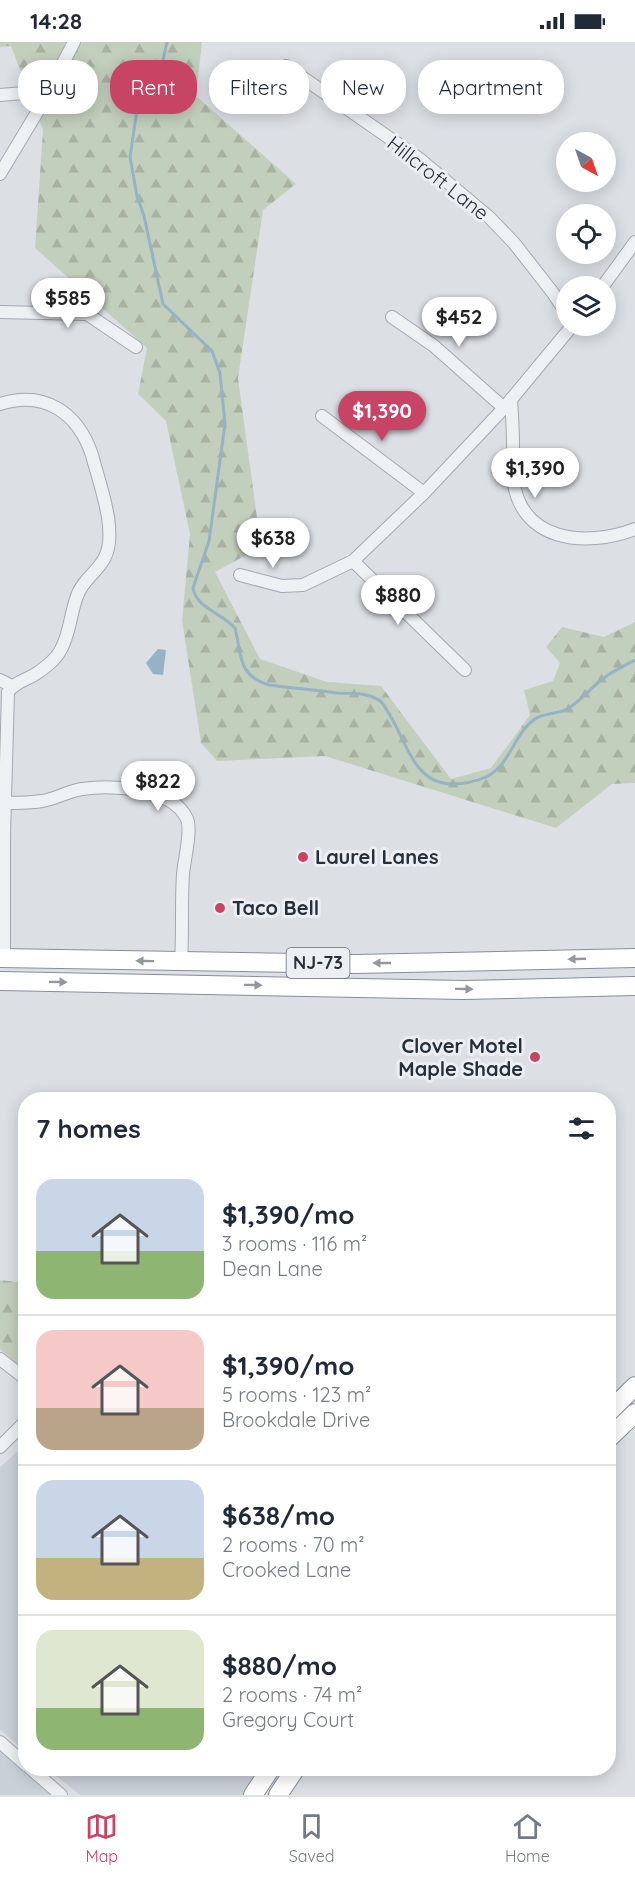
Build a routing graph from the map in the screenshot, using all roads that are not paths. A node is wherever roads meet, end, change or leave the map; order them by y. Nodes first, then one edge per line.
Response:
1 (74, 42) edge
2 (65, 60) edge
3 (309, 82) edge
4 (18, 94) edge
5 (0, 95) edge
6 (35, 114) edge
7 (0, 174) edge
8 (635, 242) edge
9 (610, 276) edge
10 (556, 298) edge
11 (0, 312) edge
12 (392, 317) dead end
13 (564, 336) edge
14 (136, 347) dead end
15 (508, 403) junction
16 (0, 404) edge
17 (322, 416) dead end
18 (424, 493) junction
19 (635, 530) edge
20 (353, 561) junction
21 (240, 575) dead end
22 (465, 670) dead end
23 (0, 680) edge
24 (12, 686) junction
25 (5, 803) junction
26 (2, 849) edge
27 (2, 958) edge
28 (635, 958) edge
29 (182, 961) junction
30 (0, 981) edge
31 (635, 986) edge
32 (0, 1359) edge
33 (18, 1373) edge
34 (635, 1386) edge
35 (616, 1405) edge
36 (635, 1413) edge
37 (18, 1429) edge
38 (616, 1431) edge
39 (0, 1447) edge
40 (0, 1742) edge
41 (18, 1758) edge
42 (39, 1776) edge
43 (266, 1776) edge
44 (291, 1776) edge
45 (61, 1795) edge
46 (253, 1795) edge
47 (278, 1795) edge

1 - 2 street
3 - 10 street, Hillcroft Lane
4 - 5 street
6 - 7 street
8 - 9 street
11 - 14 street
12 - 15 street
13 - 15 street
15 - 18 street
15 - 19 street
16 - 24 street
17 - 18 street
18 - 20 street
20 - 21 street
20 - 22 street
23 - 24 street
24 - 25 street
25 - 26 street
25 - 29 street
26 - 27 street
29 -> 27 highway, NJ-73
28 -> 29 highway, NJ-73
30 -> 31 highway, NJ-73
32 - 33 street
34 - 35 highway
36 - 38 highway
37 - 39 street
40 - 41 street
42 - 45 street
43 - 46 highway
44 - 47 highway

